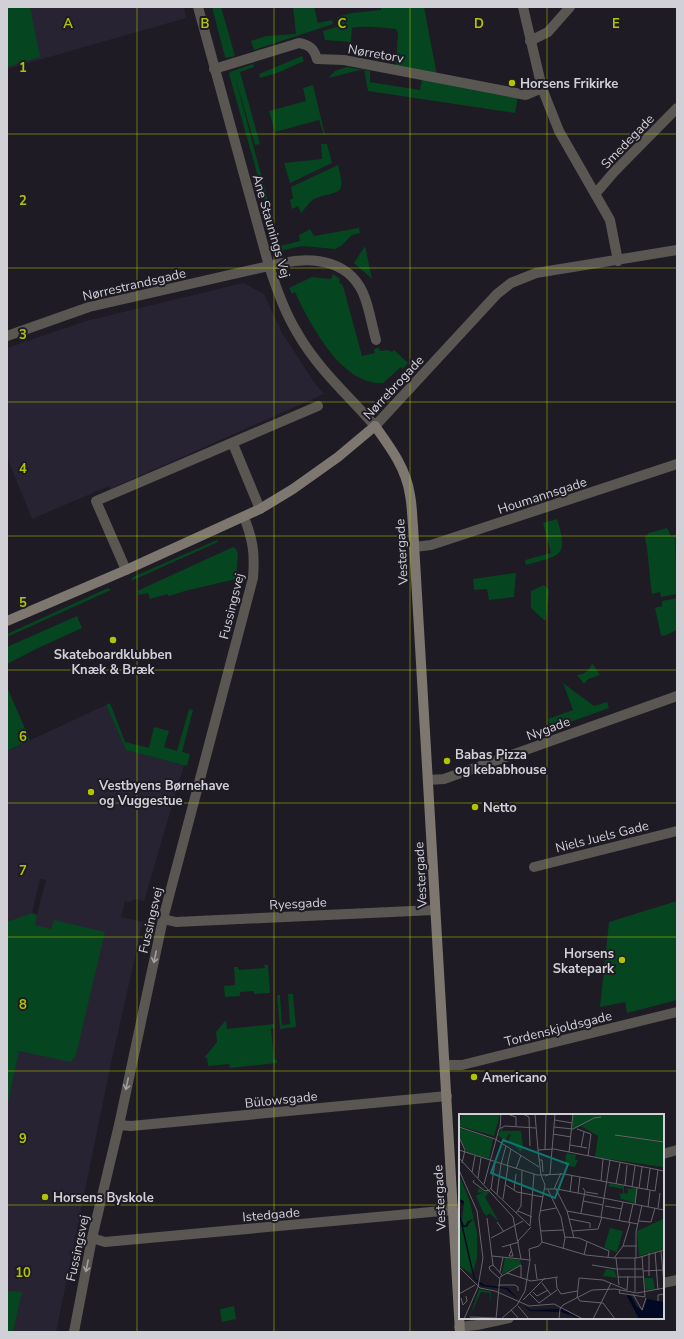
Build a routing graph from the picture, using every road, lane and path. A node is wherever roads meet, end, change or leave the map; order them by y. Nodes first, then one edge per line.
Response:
1 (198, 7) edge
2 (523, 7) edge
3 (570, 7) edge
4 (530, 41) junction
5 (214, 69) junction
6 (542, 88) junction
7 (677, 108) edge
8 (596, 193) junction
9 (677, 250) edge
10 (618, 261) junction
11 (270, 266) junction
12 (7, 336) edge
13 (376, 340) dead end
14 (318, 406) dead end
15 (375, 426) junction
16 (233, 444) junction
17 (677, 464) edge
18 (260, 509) junction
19 (244, 517) junction
20 (414, 547) junction
21 (126, 570) junction
22 (7, 620) edge
23 (677, 696) edge
24 (428, 780) junction
25 (677, 831) edge
26 (534, 867) dead end
27 (434, 910) junction
28 (163, 919) junction
29 (677, 1012) edge
30 (445, 1065) junction
31 (447, 1096) junction
32 (119, 1125) junction
33 (677, 1150) edge
34 (664, 1154) edge
35 (455, 1205) edge
36 (92, 1238) junction
37 (677, 1280) edge
38 (664, 1283) edge
39 (505, 1319) edge
40 (459, 1330) edge
41 (74, 1332) edge

1 - 5 street, Ane Staunings Vej
2 - 4 street
3 - 4 street
4 - 6 street
5 - 6 street, Nørretorv
5 - 11 street, Ane Staunings Vej
6 - 8 street
7 - 8 street, Smedegade
8 - 10 street
9 - 10 street
10 - 15 street, Nørrebrogade
11 - 12 street, Nørrestrandsgade
11 - 13 street, Nørrestrandsgade
11 - 15 street, Ane Staunings Vej
14 - 16 street
15 - 18 main road, Nørrebrogade
15 - 20 main road, Vestergade
16 - 18 street
16 - 21 street
17 - 20 street, Houmannsgade
18 - 19 main road, Nørrebrogade
19 - 21 main road, Nørrebrogade
19 - 28 street, Fussingsvej
20 - 24 main road, Vestergade
21 - 22 main road, Nørrebrogade
23 - 24 street, Nygade
24 - 27 main road, Vestergade
25 - 26 street, Niels Juels Gade
27 - 28 street, Ryesgade
27 - 30 main road, Vestergade
28 -> 32 street, Fussingsvej
29 - 30 street, Tordenskjoldsgade
30 - 31 main road, Vestergade
31 - 32 street, Bülowsgade
31 - 35 main road, Vestergade
32 - 36 street, Fussingsvej
33 - 34 street
35 - 36 street, Istedgade
35 - 40 main road, Vestergade
36 -> 41 street, Fussingsvej
37 - 38 street
39 - 40 street

